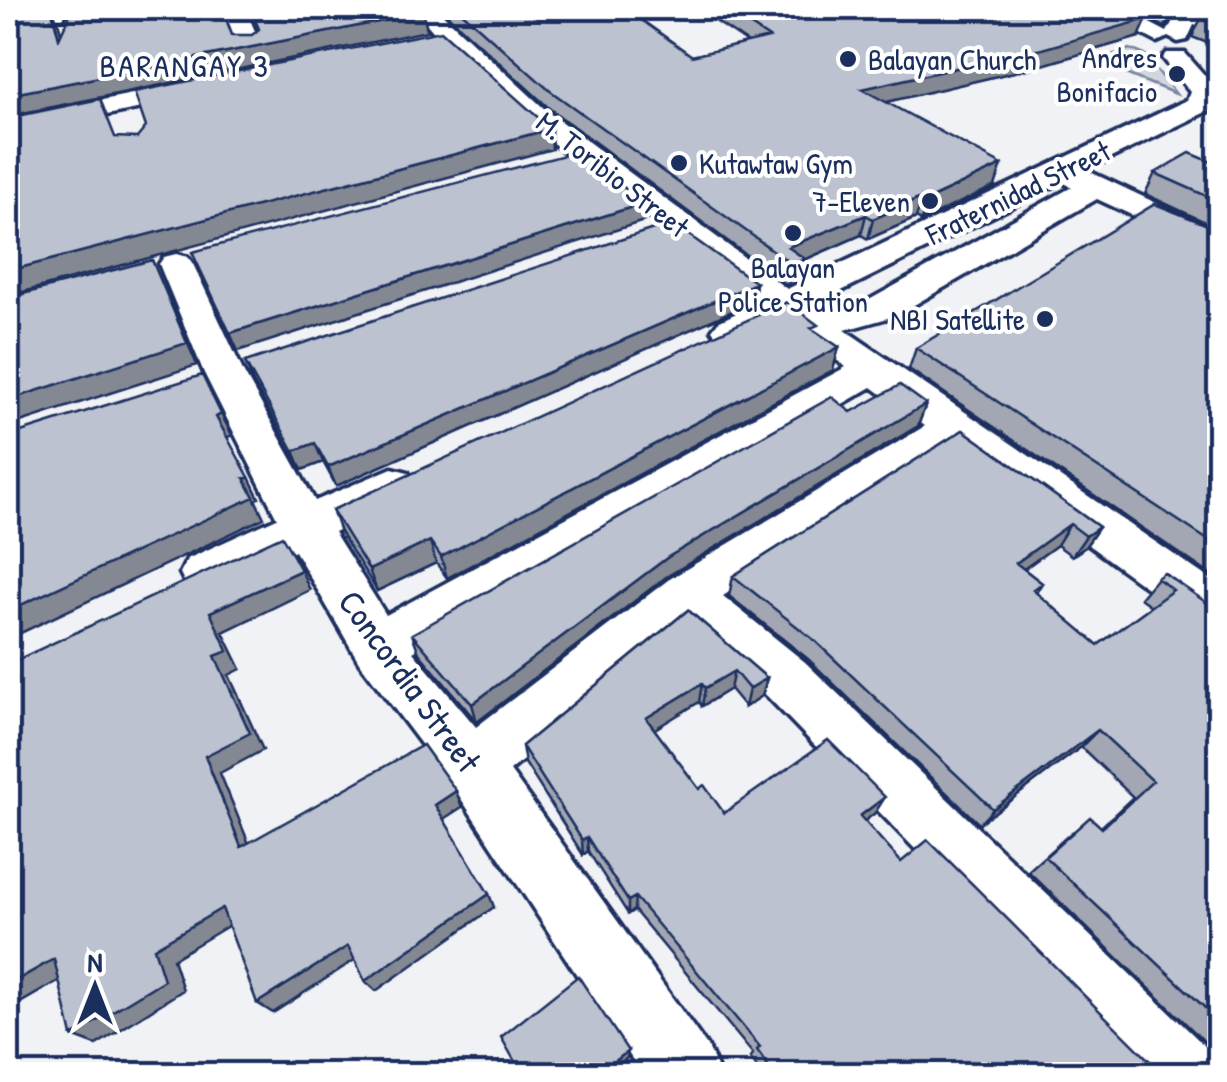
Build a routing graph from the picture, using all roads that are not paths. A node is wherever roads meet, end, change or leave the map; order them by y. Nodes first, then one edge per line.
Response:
1 (234, 8) edge
2 (424, 8) edge
3 (1104, 8) edge
4 (1220, 12) edge
5 (450, 37) junction
6 (415, 44) edge
7 (250, 45) edge
8 (1186, 48) junction
9 (236, 81) edge
10 (1220, 86) edge
11 (121, 104) junction
12 (1220, 117) edge
13 (8, 127) edge
14 (131, 133) edge
15 (582, 154) junction
16 (545, 164) edge
17 (1062, 171) junction
18 (1096, 186) junction
19 (677, 225) junction
20 (639, 238) edge
21 (1220, 246) edge
22 (176, 264) dead end
23 (800, 316) junction
24 (696, 346) edge
25 (874, 369) junction
26 (956, 427) junction
27 (429, 468) edge
28 (304, 524) junction
29 (164, 592) edge
30 (686, 594) junction
31 (1220, 613) edge
32 (377, 646) junction
33 (472, 766) junction
34 (684, 1074) edge
35 (1183, 1074) edge

1 - 7 street
2 - 5 street, M. Toribio Street
3 - 8 street
4 - 8 street
5 - 6 street
5 - 15 street, M. Toribio Street
8 - 10 street
8 - 17 street, Fraternidad Street
9 - 11 street
11 - 13 street
11 - 14 street
12 - 18 street, Fraternidad Street
15 - 16 street
15 - 19 street, M. Toribio Street
17 - 18 street
17 - 23 street, Fraternidad Street
18 - 21 street
18 - 23 street, Fraternidad Street
19 - 20 street
19 - 23 street, M. Toribio Street
22 - 28 street, Concordia Street
23 - 24 street
23 - 25 street, M. Toribio Street
25 - 26 street, M. Toribio Street
25 - 32 street
26 - 30 street
26 - 31 street, M. Toribio Street
27 - 28 street
28 - 29 street
28 - 32 street, Concordia Street
30 - 33 street
30 - 35 street
32 - 33 street, Concordia Street
33 - 34 street, Concordia Street

